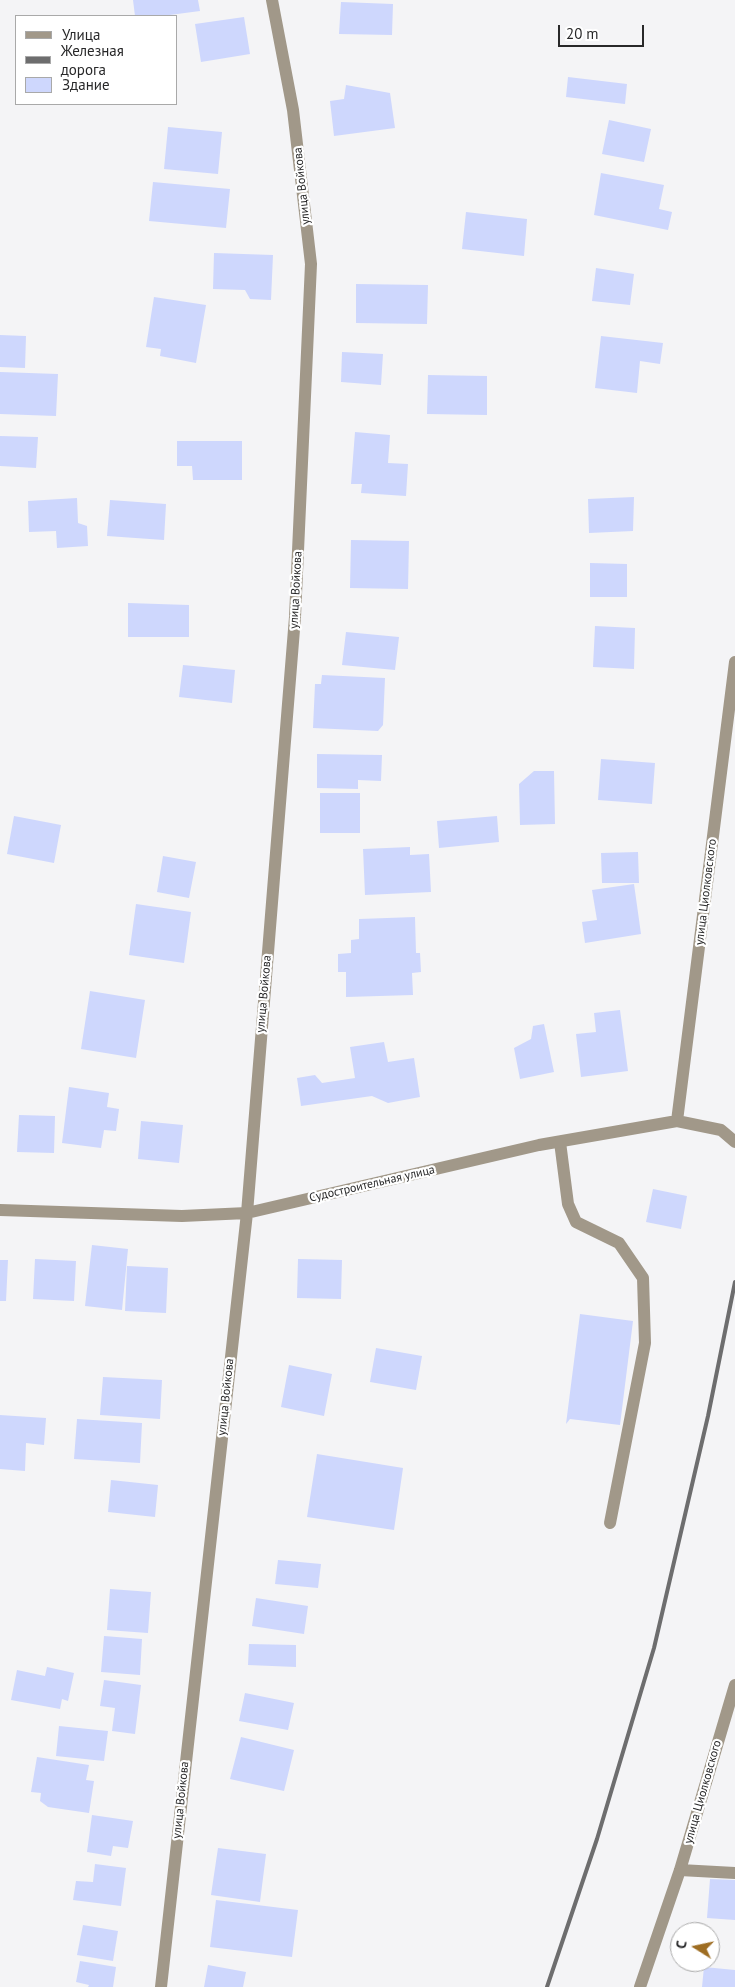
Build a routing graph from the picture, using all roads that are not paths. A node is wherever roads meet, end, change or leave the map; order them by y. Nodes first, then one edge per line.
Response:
1 (272, 0) edge
2 (735, 662) edge
3 (677, 1121) junction
4 (560, 1142) junction
5 (735, 1142) edge
6 (0, 1210) edge
7 (247, 1213) junction
8 (610, 1522) dead end
9 (735, 1685) edge
10 (680, 1870) junction
11 (735, 1873) edge
12 (161, 1987) edge
13 (640, 1987) edge

1 - 7 street, улица Войкова
2 - 3 street, улица Циолковского
3 - 4 street, Судостроительная улица
3 - 5 street, Судостроительная улица
4 - 7 street, Судостроительная улица
4 - 8 street
6 - 7 street, Судостроительная улица
7 - 12 street, улица Войкова
9 - 10 street, улица Циолковского
10 - 11 street
10 - 13 street, улица Циолковского

